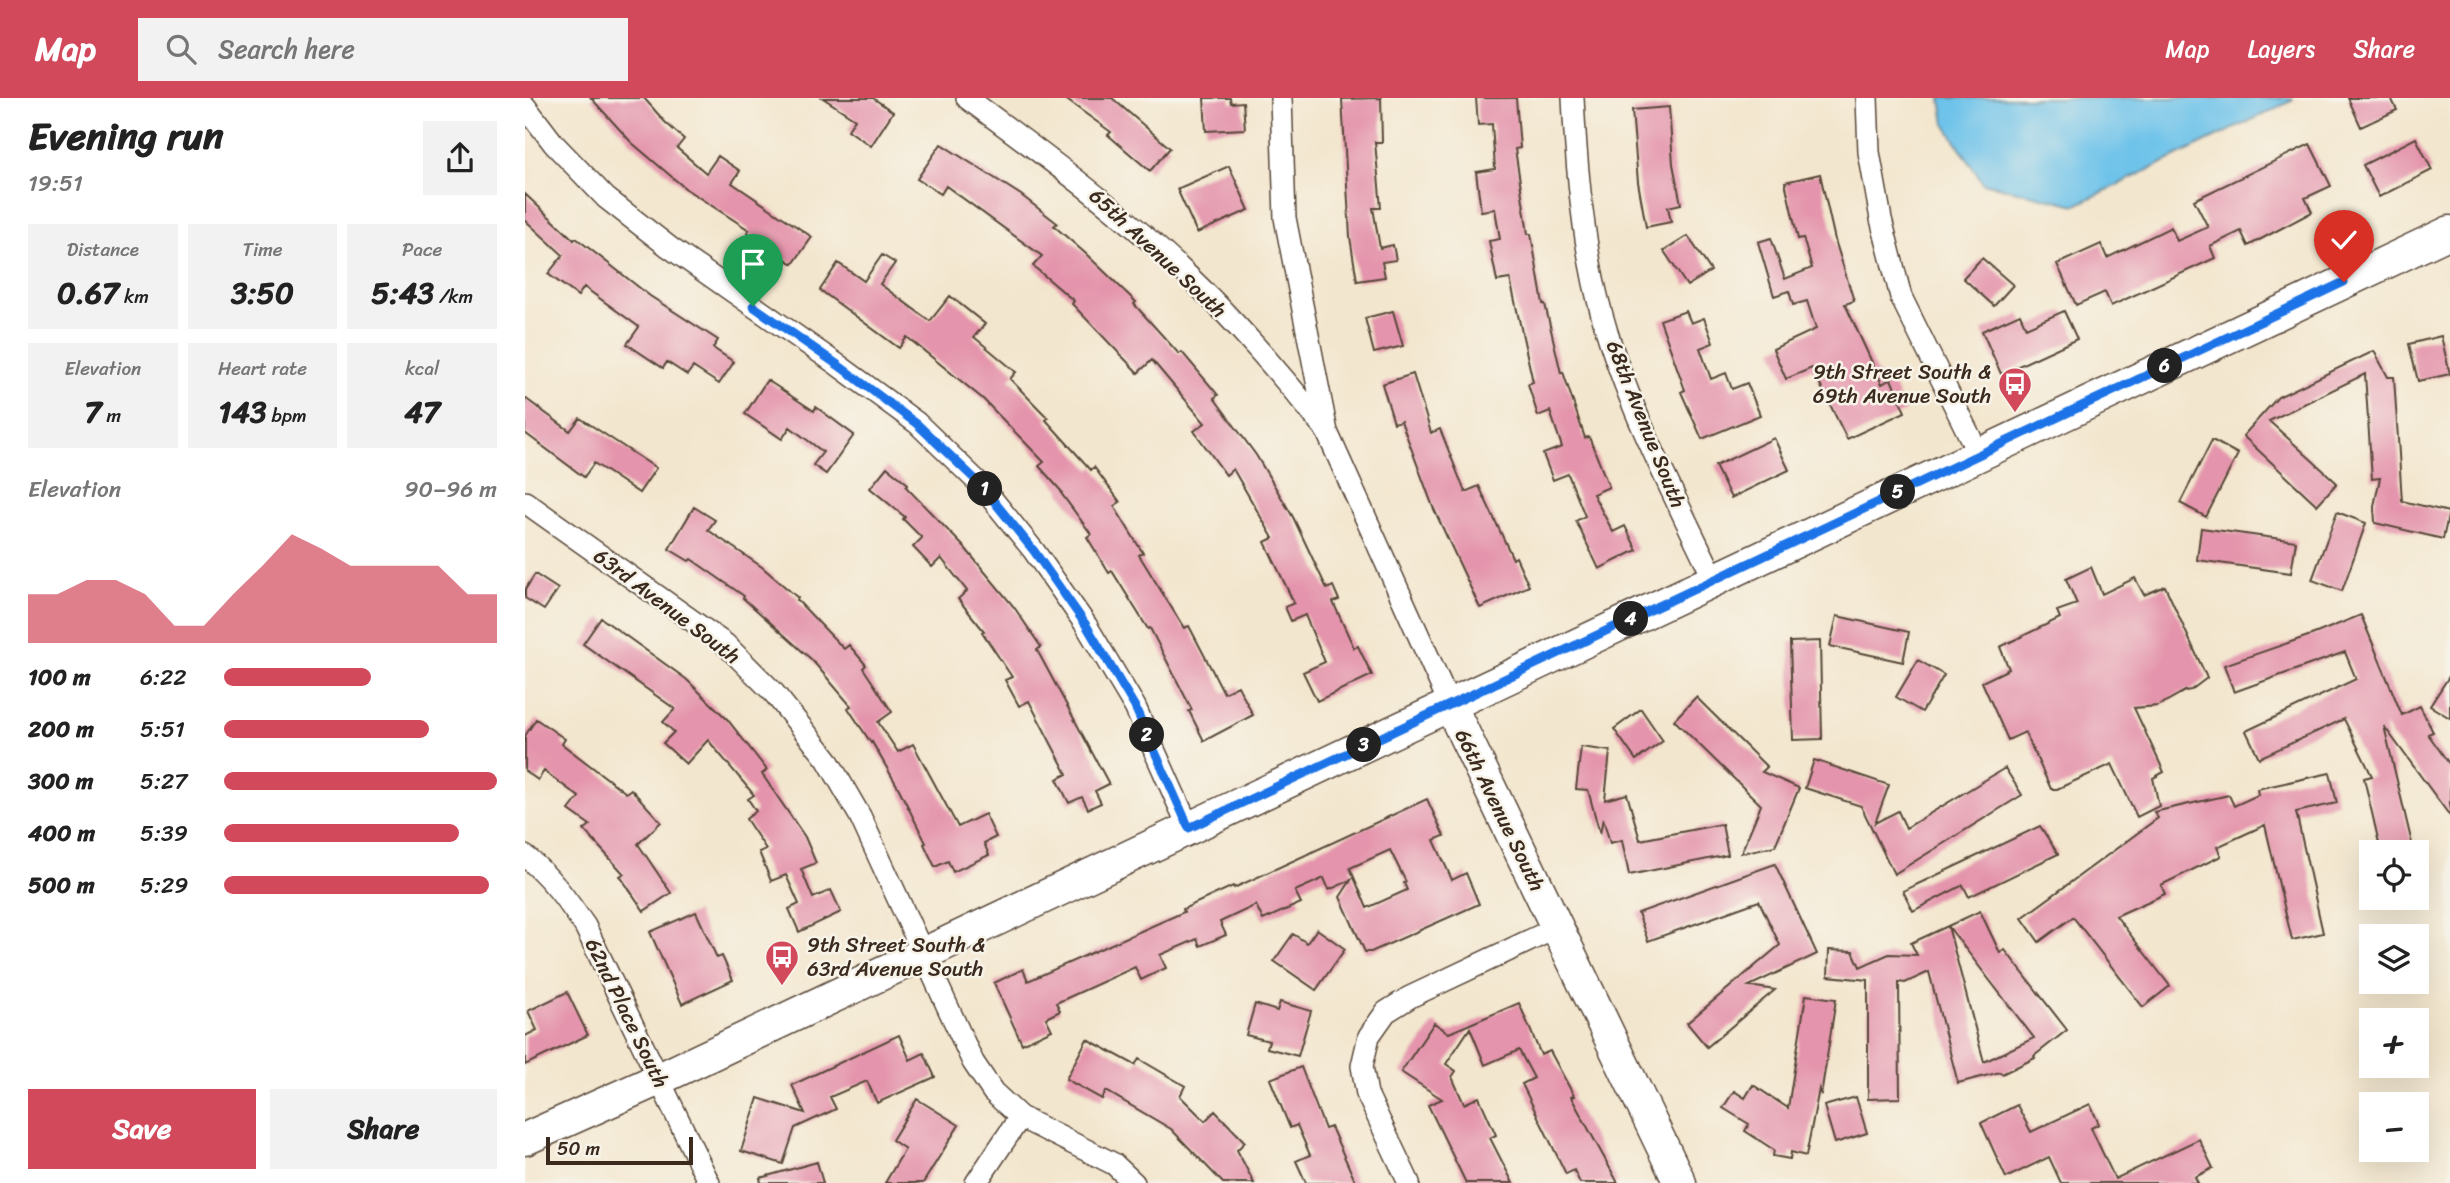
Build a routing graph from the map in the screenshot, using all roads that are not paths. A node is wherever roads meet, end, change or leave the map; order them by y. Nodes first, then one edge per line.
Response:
1 (967, 98) edge
2 (1281, 98) edge
3 (1573, 98) edge
4 (1867, 98) edge
5 (525, 106) edge
6 (2450, 232) edge
7 (1327, 432) junction
8 (1978, 453) junction
9 (525, 502) edge
10 (1714, 579) junction
11 (1450, 705) junction
12 (1189, 828) junction
13 (525, 856) edge
14 (1556, 928) junction
15 (925, 953) junction
16 (659, 1079) junction
17 (1020, 1117) junction
18 (525, 1139) edge
19 (709, 1183) edge
20 (976, 1183) edge
21 (1134, 1183) edge
22 (1409, 1183) edge
23 (1680, 1183) edge

1 - 7 street, 65th Avenue South
2 - 7 street
3 - 10 street, 68th Avenue South
4 - 8 street
5 - 12 street
6 - 8 street
7 - 11 street, 66th Avenue South
8 - 10 street
9 - 15 street, 63rd Avenue South
10 - 11 street
11 - 12 street
11 - 14 street, 66th Avenue South
12 - 15 street
13 - 16 street, 62nd Place South
14 - 22 street
14 - 23 street, 66th Avenue South
15 - 16 street
15 - 17 street, 63rd Avenue South
16 - 18 street
16 - 19 street, 62nd Place South
17 - 20 street
17 - 21 street, 63rd Avenue South

